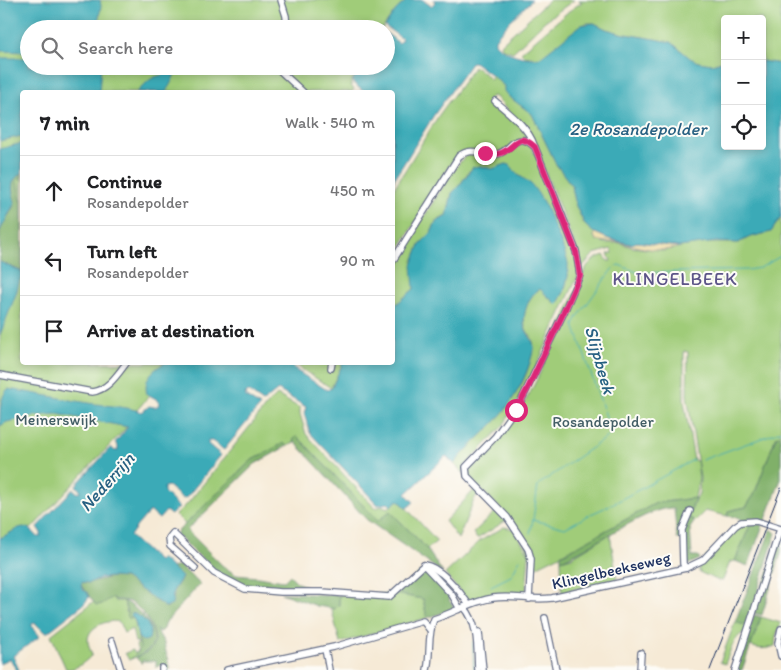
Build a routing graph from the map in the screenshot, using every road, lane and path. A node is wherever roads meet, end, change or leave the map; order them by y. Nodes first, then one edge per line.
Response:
1 (281, 0) edge
2 (286, 20) edge
3 (285, 75) edge
4 (301, 90) edge
5 (495, 101) dead end
6 (535, 147) junction
7 (395, 257) edge
8 (125, 365) edge
9 (0, 375) edge
10 (690, 511) dead end
11 (781, 529) edge
12 (424, 566) junction
13 (195, 568) dead end
14 (686, 568) junction
15 (529, 599) junction
16 (466, 607) junction
17 (545, 618) dead end
18 (781, 629) edge
19 (430, 631) junction
20 (112, 641) dead end
21 (325, 649) junction
22 (641, 653) dead end
23 (781, 656) edge
24 (121, 670) edge
25 (227, 670) edge
26 (329, 670) edge
27 (427, 670) edge
28 (478, 670) edge
29 (483, 670) edge
30 (556, 670) edge
31 (640, 670) edge
32 (735, 670) edge

1 - 2 street
3 - 4 street
5 - 6 street
6 - 7 street
6 - 15 street
8 - 9 street
10 - 14 street
11 - 14 street, Klingelbeekseweg
11 - 32 street
12 - 13 street
12 - 16 street
12 - 16 street
14 - 15 street, Klingelbeekseweg
15 - 16 street, Klingelbeekseweg
16 - 19 street, Klingelbeekseweg
16 - 28 street
16 - 29 street
17 - 30 street
18 - 23 street
19 - 21 street
19 - 27 street
20 - 24 street
21 - 25 street
21 - 26 street
22 - 31 street

